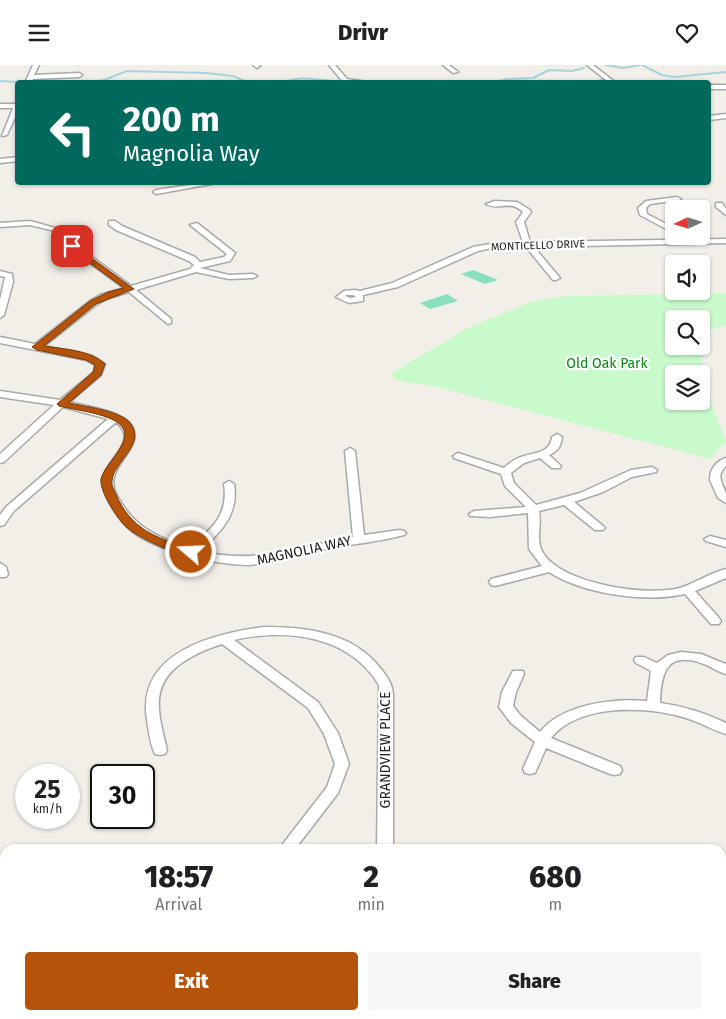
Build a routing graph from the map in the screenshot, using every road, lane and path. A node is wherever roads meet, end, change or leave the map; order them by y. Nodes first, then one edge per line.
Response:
1 (36, 65) edge
2 (332, 65) edge
3 (446, 65) edge
4 (590, 65) edge
5 (455, 73) dead end
6 (79, 75) dead end
7 (29, 80) edge
8 (345, 80) edge
9 (610, 80) edge
10 (711, 87) edge
11 (726, 87) edge
12 (15, 104) edge
13 (0, 106) edge
14 (726, 116) edge
15 (14, 118) edge
16 (711, 118) edge
17 (4, 135) dead end
18 (15, 159) edge
19 (0, 161) edge
20 (201, 185) edge
21 (156, 192) dead end
22 (677, 199) dead end
23 (665, 200) edge
24 (667, 200) edge
25 (490, 204) dead end
26 (719, 205) dead end
27 (726, 213) edge
28 (112, 223) dead end
29 (0, 225) edge
30 (194, 225) dead end
31 (665, 226) edge
32 (55, 229) dead end
33 (665, 239) edge
34 (710, 240) edge
35 (726, 241) edge
36 (527, 243) junction
37 (72, 246) dead end
38 (196, 267) junction
39 (0, 273) edge
40 (252, 276) dead end
41 (556, 278) dead end
42 (130, 289) junction
43 (359, 294) dead end
44 (0, 315) edge
45 (168, 321) dead end
46 (0, 340) edge
47 (37, 347) junction
48 (0, 395) edge
49 (62, 404) junction
50 (116, 417) junction
51 (557, 437) dead end
52 (350, 451) dead end
53 (543, 455) junction
54 (458, 456) dead end
55 (0, 460) edge
56 (726, 461) edge
57 (556, 466) dead end
58 (506, 471) junction
59 (652, 471) dead end
60 (228, 484) dead end
61 (726, 500) edge
62 (568, 502) junction
63 (533, 511) junction
64 (474, 513) dead end
65 (0, 523) edge
66 (599, 528) dead end
67 (400, 533) dead end
68 (360, 538) junction
69 (710, 539) dead end
70 (726, 545) edge
71 (191, 552) junction
72 (550, 568) junction
73 (725, 574) edge
74 (495, 582) dead end
75 (686, 589) junction
76 (715, 621) dead end
77 (223, 638) junction
78 (640, 660) dead end
79 (658, 670) junction
80 (726, 670) edge
81 (518, 674) dead end
82 (653, 706) junction
83 (726, 729) edge
84 (542, 741) junction
85 (160, 750) dead end
86 (530, 769) dead end
87 (615, 769) dead end
88 (290, 844) edge
89 (384, 844) edge

1 - 7 street
2 - 8 street
3 - 5 street
4 - 9 street
6 - 7 street
10 - 11 street
12 - 13 street
14 - 16 street
15 - 17 street
18 - 19 street
20 - 21 street
22 - 24 street
23 - 31 street
25 - 36 street
26 - 27 street
28 - 38 street
29 - 32 street
30 - 38 street
33 - 36 street, MONTICELLO DRIVE
34 - 35 street, MONTICELLO DRIVE
36 - 41 street
36 - 43 street, MONTICELLO DRIVE
37 - 42 street
38 - 40 street
38 - 42 street
39 - 44 street
42 - 45 street
42 - 47 street
46 - 47 street
47 - 49 street
48 - 49 street
49 - 50 street
49 - 55 street
50 - 65 street
50 - 71 street, MAGNOLIA WAY
51 - 53 street
52 - 68 street
53 - 57 street
53 - 58 street
54 - 58 street
56 - 61 street
58 - 63 street
59 - 62 street
60 - 71 street
62 - 63 street
62 - 66 street
63 - 64 street
63 - 72 street
67 - 68 street, MAGNOLIA WAY
68 - 71 street, MAGNOLIA WAY
69 - 70 street
72 - 74 street
72 - 75 street
73 - 75 street
75 - 76 street
77 - 85 street, GRANDVIEW PLACE
77 - 88 street
77 - 89 street, GRANDVIEW PLACE
78 - 79 street
79 - 80 street
79 - 82 street
81 - 84 street
82 - 83 street
82 - 84 street
84 - 86 street
84 - 87 street

